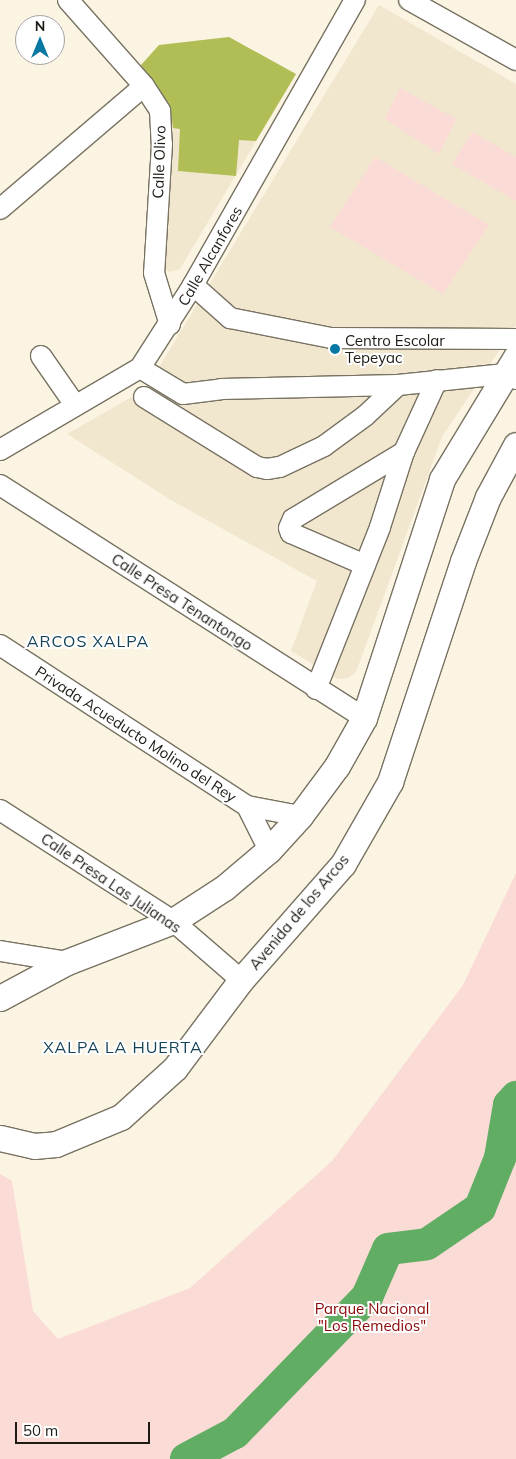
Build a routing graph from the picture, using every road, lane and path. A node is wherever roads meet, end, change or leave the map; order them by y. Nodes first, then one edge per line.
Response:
1 (68, 0) edge
2 (355, 0) edge
3 (409, 0) edge
4 (516, 60) edge
5 (144, 86) junction
6 (0, 209) edge
7 (193, 285) junction
8 (170, 325) junction
9 (516, 339) edge
10 (41, 356) dead end
11 (140, 368) junction
12 (512, 370) edge
13 (437, 380) junction
14 (398, 385) junction
15 (183, 394) junction
16 (144, 397) dead end
17 (75, 406) junction
18 (170, 411) junction
19 (516, 445) edge
20 (0, 450) edge
21 (404, 452) junction
22 (0, 485) edge
23 (365, 565) junction
24 (0, 645) edge
25 (316, 689) junction
26 (364, 718) junction
27 (247, 806) junction
28 (0, 810) edge
29 (300, 816) junction
30 (268, 850) junction
31 (173, 921) junction
32 (0, 951) edge
33 (67, 962) junction
34 (241, 980) junction
35 (0, 998) edge
36 (0, 1138) edge

1 - 5 street, Calle Olivo
2 - 7 street, Calle Alcanfores
3 - 4 street
5 - 6 street
5 - 8 street, Calle Olivo
7 - 8 street, Calle Alcanfores
7 - 9 street
8 - 11 street, Calle Alcanfores
10 - 17 street
11 - 15 street
11 - 17 street, Calle Alcanfores
12 - 13 street
12 - 26 main road
13 - 14 street
13 - 21 street
14 - 15 street
14 - 18 street
15 - 18 street
16 - 18 street
17 - 20 street, Calle Alcanfores
19 - 34 main road, Avenida de los Arcos
21 - 23 street
21 - 23 street
22 - 25 street, Calle Presa Tenantongo
23 - 25 street
24 - 27 street, Privada Acueducto Molino del Rey
25 - 26 street, Calle Presa Tenantongo
26 - 29 main road
27 - 29 street, Privada Acueducto Molino del Rey
27 - 30 street, Privada Acueducto Molino del Rey
28 - 31 street, Calle Presa Las Julianas
29 - 30 main road
30 - 31 main road
31 - 33 main road
31 - 34 street, Calle Presa Las Julianas
32 - 33 street
33 - 35 main road
34 - 36 main road, Avenida de los Arcos

